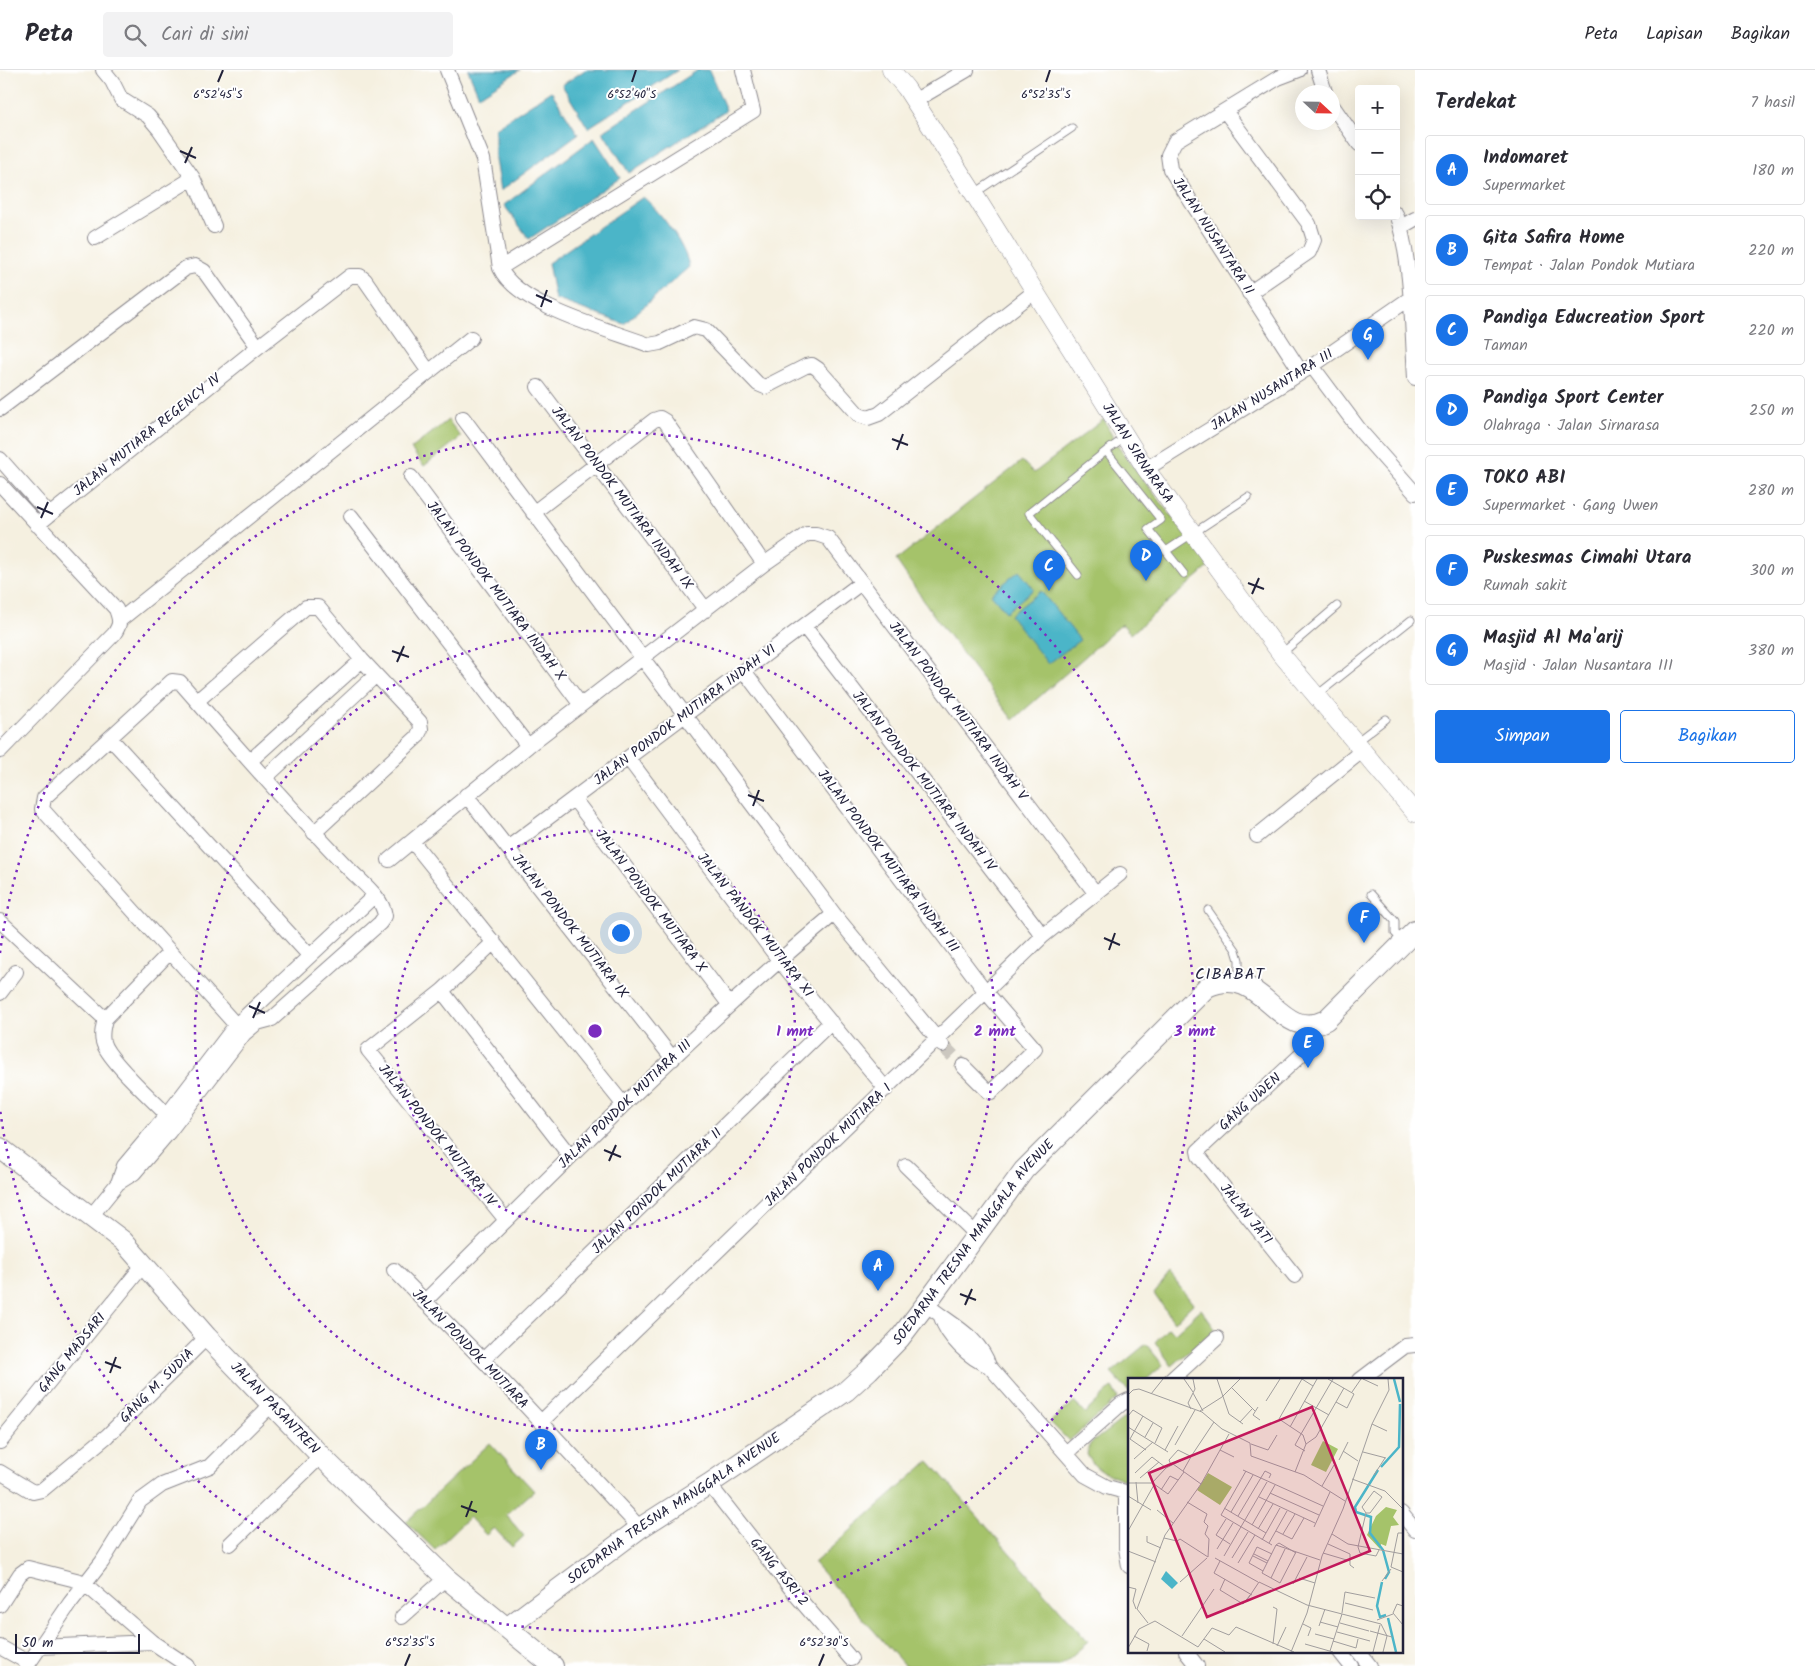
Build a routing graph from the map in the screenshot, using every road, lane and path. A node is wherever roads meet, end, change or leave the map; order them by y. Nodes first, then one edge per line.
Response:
1 (103, 70) edge
2 (447, 70) edge
3 (743, 70) edge
4 (891, 70) edge
5 (966, 70) edge
6 (1318, 70) edge
7 (1294, 71) edge
8 (1323, 85) edge
9 (914, 101) junction
10 (1224, 111) junction
11 (1340, 117) edge
12 (1072, 128) dead end
13 (1355, 138) edge
14 (194, 178) junction
15 (974, 194) junction
16 (1415, 219) edge
17 (1399, 221) edge
18 (214, 226) dead end
19 (95, 238) dead end
20 (500, 268) junction
21 (1412, 282) edge
22 (1034, 292) junction
23 (1249, 294) junction
24 (1409, 299) junction
25 (471, 338) dead end
26 (258, 347) junction
27 (1307, 369) junction
28 (428, 372) junction
29 (1415, 378) edge
30 (538, 387) dead end
31 (0, 409) edge
32 (463, 418) dead end
33 (1125, 438) junction
34 (1106, 451) junction
35 (2, 464) edge
36 (595, 464) junction
37 (1152, 465) junction
38 (411, 477) dead end
39 (0, 484) edge
40 (1415, 493) edge
41 (1248, 497) dead end
42 (533, 512) junction
43 (49, 514) junction
44 (351, 516) dead end
45 (37, 524) junction
46 (1194, 532) junction
47 (1166, 551) junction
48 (764, 564) junction
49 (1184, 574) dead end
50 (1078, 575) dead end
51 (861, 583) junction
52 (1337, 606) dead end
53 (706, 610) junction
54 (120, 620) junction
55 (1411, 620) dead end
56 (804, 626) junction
57 (1281, 654) junction
58 (643, 657) junction
59 (362, 660) junction
60 (744, 671) junction
61 (376, 675) junction
62 (1317, 695) junction
63 (197, 701) junction
64 (581, 705) junction
65 (686, 715) junction
66 (1386, 719) dead end
67 (110, 738) junction
68 (528, 746) junction
69 (1359, 746) junction
70 (0, 751) edge
71 (628, 758) junction
72 (250, 761) junction
73 (265, 778) junction
74 (466, 795) junction
75 (574, 799) junction
76 (1415, 813) edge
77 (314, 833) junction
78 (1257, 836) dead end
79 (412, 841) junction
80 (509, 847) junction
81 (389, 860) dead end
82 (1120, 874) dead end
83 (1096, 894) junction
84 (1371, 894) dead end
85 (374, 896) junction
86 (1208, 910) dead end
87 (834, 914) junction
88 (0, 921) edge
89 (1044, 936) junction
90 (1409, 936) edge
91 (494, 942) junction
92 (170, 952) junction
93 (309, 955) junction
94 (779, 960) junction
95 (16, 972) dead end
96 (1239, 982) junction
97 (442, 991) junction
98 (986, 992) junction
99 (0, 993) edge
100 (729, 1004) junction
101 (105, 1019) junction
102 (831, 1022) junction
103 (1312, 1025) junction
104 (240, 1030) junction
105 (940, 1043) junction
106 (672, 1059) junction
107 (963, 1066) tunnel mouth
108 (886, 1089) junction
109 (623, 1104) junction
110 (165, 1124) junction
111 (0, 1148) edge
112 (1198, 1151) joint
113 (570, 1156) junction
114 (906, 1166) dead end
115 (92, 1215) junction
116 (506, 1220) junction
117 (977, 1235) junction
118 (144, 1264) junction
119 (394, 1270) dead end
120 (1295, 1276) dead end
121 (424, 1302) junction
122 (933, 1311) junction
123 (207, 1337) junction
124 (1217, 1338) dead end
125 (1415, 1345) edge
126 (482, 1360) junction
127 (1173, 1378) edge
128 (1363, 1378) edge
129 (1128, 1400) edge
130 (269, 1401) junction
131 (541, 1422) junction
132 (0, 1442) edge
133 (1066, 1453) junction
134 (321, 1456) junction
135 (0, 1472) edge
136 (710, 1484) junction
137 (1128, 1493) edge
138 (1402, 1514) edge
139 (640, 1528) junction
140 (1415, 1530) edge
141 (230, 1544) dead end
142 (1128, 1560) edge
143 (446, 1578) junction
144 (83, 1583) junction
145 (0, 1605) edge
146 (402, 1617) dead end
147 (508, 1627) junction
148 (152, 1642) junction
149 (0, 1647) edge
150 (38, 1647) junction
151 (1188, 1654) edge
152 (1342, 1654) edge
153 (1361, 1654) edge
154 (851, 1659) dead end
155 (28, 1664) edge
156 (188, 1666) edge
157 (553, 1666) edge
158 (1197, 1666) edge
159 (1351, 1666) edge
160 (1370, 1666) edge

1 - 14 street
2 - 20 street
3 - 20 street
4 - 9 street, JALAN SIRNARASA
5 - 9 street
6 - 8 street
7 - 10 street, JALAN NUSANTARA II
9 - 15 street, JALAN SIRNARASA
10 - 23 street, JALAN NUSANTARA II
10 - 23 street
11 - 13 street
12 - 15 lane
14 - 18 street
14 - 19 street
15 - 22 street, JALAN SIRNARASA
16 - 17 street
17 - 21 street
20 - 22 street
21 - 24 street
22 - 33 street, JALAN SIRNARASA
23 - 27 street, JALAN NUSANTARA II
24 - 27 street, JALAN NUSANTARA III
24 - 29 street
25 - 28 street
26 - 28 street, JALAN MUTIARA REGENCY IV
26 - 31 street
26 - 43 street, JALAN MUTIARA REGENCY IV
27 - 37 street, JALAN NUSANTARA III
27 - 40 street, JALAN NUSANTARA II
28 - 54 street
30 - 36 street, JALAN PONDOK MUTIARA INDAH IX
32 - 42 street
33 - 34 lane
33 - 37 street, JALAN SIRNARASA
34 - 47 lane
34 - 50 lane
35 - 43 street
36 - 42 street
36 - 48 street
36 - 53 street, JALAN PONDOK MUTIARA INDAH IX
37 - 46 street, JALAN SIRNARASA
38 - 64 street, JALAN PONDOK MUTIARA INDAH X
39 - 45 street
41 - 46 lane
42 - 58 street
43 - 45 street, JALAN MUTIARA REGENCY IV
44 - 68 street
45 - 54 street
46 - 47 lane
46 - 57 street, JALAN SIRNARASA
47 - 49 lane
48 - 51 street, JALAN PONDOK MUTIARA INDAH V
48 - 53 street
51 - 56 street, JALAN PONDOK MUTIARA INDAH VI
51 - 83 street, JALAN PONDOK MUTIARA INDAH V
52 - 57 lane
53 - 58 street
54 - 70 street
55 - 62 lane
56 - 60 street, JALAN PONDOK MUTIARA INDAH VI
56 - 89 street, JALAN PONDOK MUTIARA INDAH IV
57 - 62 street, JALAN SIRNARASA
58 - 64 street
58 - 65 street
59 - 61 street
59 - 63 street
59 - 72 street
60 - 65 street, JALAN PONDOK MUTIARA INDAH VI
60 - 98 street, JALAN PONDOK MUTIARA INDAH III
61 - 73 street
61 - 77 street
62 - 69 street, JALAN SIRNARASA
63 - 67 street
63 - 72 street
64 - 68 street
65 - 71 street, JALAN PONDOK MUTIARA INDAH VI
65 - 87 street
66 - 69 lane
67 - 92 street
67 - 93 street
68 - 74 street
69 - 76 street, JALAN SIRNARASA
69 - 78 street
71 - 75 street, JALAN PONDOK MUTIARA INDAH VI
71 - 94 street, JALAN PANDOK MUTIARA XI
72 - 73 street
73 - 77 street
74 - 79 street
74 - 80 street, JALAN PONDOK MUTIARA IX
75 - 80 street, JALAN PONDOK MUTIARA INDAH VI
75 - 100 street, JALAN PONDOK MUTIARA X
77 - 85 street
79 - 81 street
79 - 91 street
80 - 106 street, JALAN PONDOK MUTIARA IX
82 - 83 street, JALAN PONDOK MUTIARA I
83 - 89 street, JALAN PONDOK MUTIARA I
84 - 90 lane
85 - 93 street
85 - 104 street
86 - 96 lane
87 - 94 street, JALAN PONDOK MUTIARA III
87 - 105 street
88 - 101 street
89 - 98 street, JALAN PONDOK MUTIARA I
90 - 103 main road
91 - 97 street
91 - 109 street
92 - 101 street
92 - 104 street
93 - 104 street
94 - 100 street, JALAN PONDOK MUTIARA III
94 - 102 street, JALAN PANDOK MUTIARA XI
95 - 99 street
96 - 103 main road
96 - 117 main road, SOEDARNA TRESNA MANGGALA AVENUE
97 - 113 street
97 - 116 street, JALAN PONDOK MUTIARA IV
98 - 105 street, JALAN PONDOK MUTIARA I
98 - 107 street, JALAN PONDOK MUTIARA INDAH III
100 - 106 street, JALAN PONDOK MUTIARA III
101 - 110 street
102 - 108 street, JALAN PANDOK MUTIARA XI
102 - 126 street, JALAN PONDOK MUTIARA II
103 - 112 street, GANG UWEN
104 - 110 street
105 - 108 street, JALAN PONDOK MUTIARA I
106 - 109 street, JALAN PONDOK MUTIARA III
108 - 131 street, JALAN PONDOK MUTIARA I
109 - 113 street, JALAN PONDOK MUTIARA III
110 - 115 street
111 - 115 main road, JALAN PASANTREN
112 - 120 street, JALAN JATI
113 - 116 street, JALAN PONDOK MUTIARA III
114 - 117 street
115 - 118 main road, JALAN PASANTREN
116 - 121 street, JALAN PONDOK MUTIARA III
117 - 122 main road, SOEDARNA TRESNA MANGGALA AVENUE
118 - 123 main road, JALAN PASANTREN
118 - 132 street, GANG MADSARI
119 - 121 street, JALAN PONDOK MUTIARA
121 - 126 street, JALAN PONDOK MUTIARA
122 - 133 street
122 - 136 main road, SOEDARNA TRESNA MANGGALA AVENUE
123 - 130 main road, JALAN PASANTREN
123 - 135 street, GANG M. SUDIA
124 - 127 street
125 - 128 street
126 - 131 street, JALAN PONDOK MUTIARA
129 - 133 street
130 - 134 main road, JALAN PASANTREN
130 - 144 street
131 - 139 street, JALAN PONDOK MUTIARA
133 - 137 street
134 - 141 street
134 - 143 main road, JALAN PASANTREN
136 - 139 main road, SOEDARNA TRESNA MANGGALA AVENUE
136 - 154 street, GANG ASRI 2
137 - 142 street
138 - 140 street
139 - 147 main road, SOEDARNA TRESNA MANGGALA AVENUE
143 - 146 street
143 - 147 main road, JALAN PASANTREN
144 - 145 street
144 - 148 street
144 - 150 street
147 - 157 main road, JALAN PASANTREN
148 - 150 street
148 - 156 street
149 - 155 street
150 - 155 street
151 - 158 street
152 - 159 street
153 - 160 street

